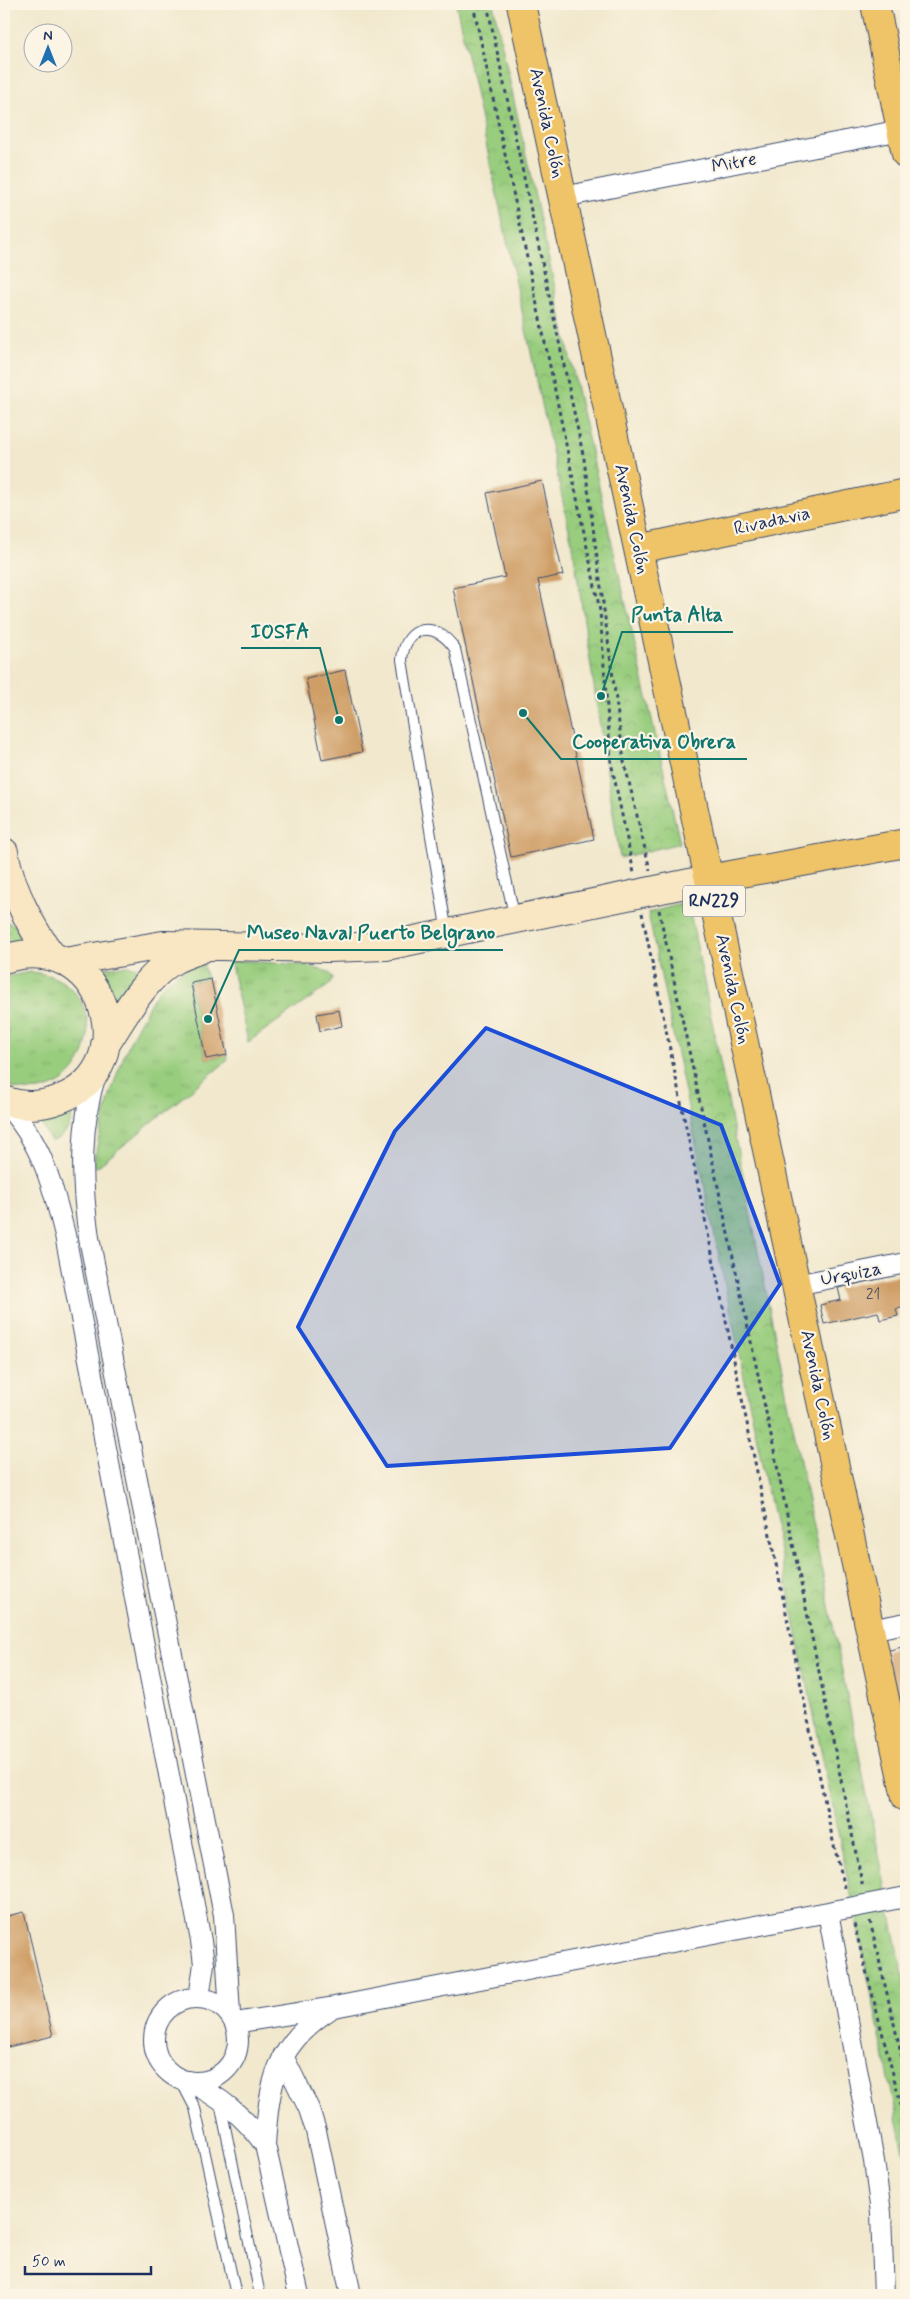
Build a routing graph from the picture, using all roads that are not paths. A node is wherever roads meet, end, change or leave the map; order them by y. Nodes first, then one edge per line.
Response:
1 (521, 4) edge
2 (875, 4) edge
3 (904, 138) edge
4 (563, 197) junction
5 (906, 493) edge
6 (638, 550) junction
7 (906, 843) edge
8 (5, 862) edge
9 (709, 879) junction
10 (515, 920) junction
11 (447, 933) junction
12 (212, 945) junction
13 (4, 959) edge
14 (59, 959) junction
15 (104, 1051) junction
16 (4, 1102) edge
17 (906, 1263) edge
18 (796, 1285) junction
19 (906, 1622) edge
20 (870, 1630) junction
21 (906, 1797) edge
22 (906, 1898) edge
23 (828, 1912) junction
24 (199, 1998) junction
25 (334, 2006) junction
26 (233, 2018) junction
27 (283, 2056) junction
28 (183, 2080) junction
29 (219, 2099) junction
30 (265, 2145) junction
31 (236, 2295) edge
32 (260, 2295) edge
33 (299, 2295) edge
34 (351, 2295) edge
35 (884, 2295) edge

1 - 4 main road, Avenida Colón / RN229
2 - 3 main road
3 - 4 street, Mitre
4 - 6 main road, Avenida Colón / RN229
5 - 6 main road, Rivadavia
6 - 9 main road, Avenida Colón / RN229
7 - 9 main road
8 - 14 street
9 - 10 street
9 - 18 main road, Avenida Colón / RN229
10 - 11 street
10 - 11 lane
11 - 12 street
12 - 14 street
12 - 15 street
13 - 14 street
14 - 15 street
15 - 16 street
15 - 26 street
16 - 24 street
17 - 18 street, Urquiza
18 - 20 main road, Avenida Colón / RN229
19 - 20 street
20 - 21 main road, Avenida Colón / RN229
22 - 23 street
23 - 25 street
23 - 35 street
24 - 26 street
24 - 28 street
25 - 26 street
25 - 27 street
26 - 28 street
27 - 30 street
27 - 34 street
28 - 29 street
28 - 31 lane
29 - 30 street
29 - 32 lane
30 - 33 street

